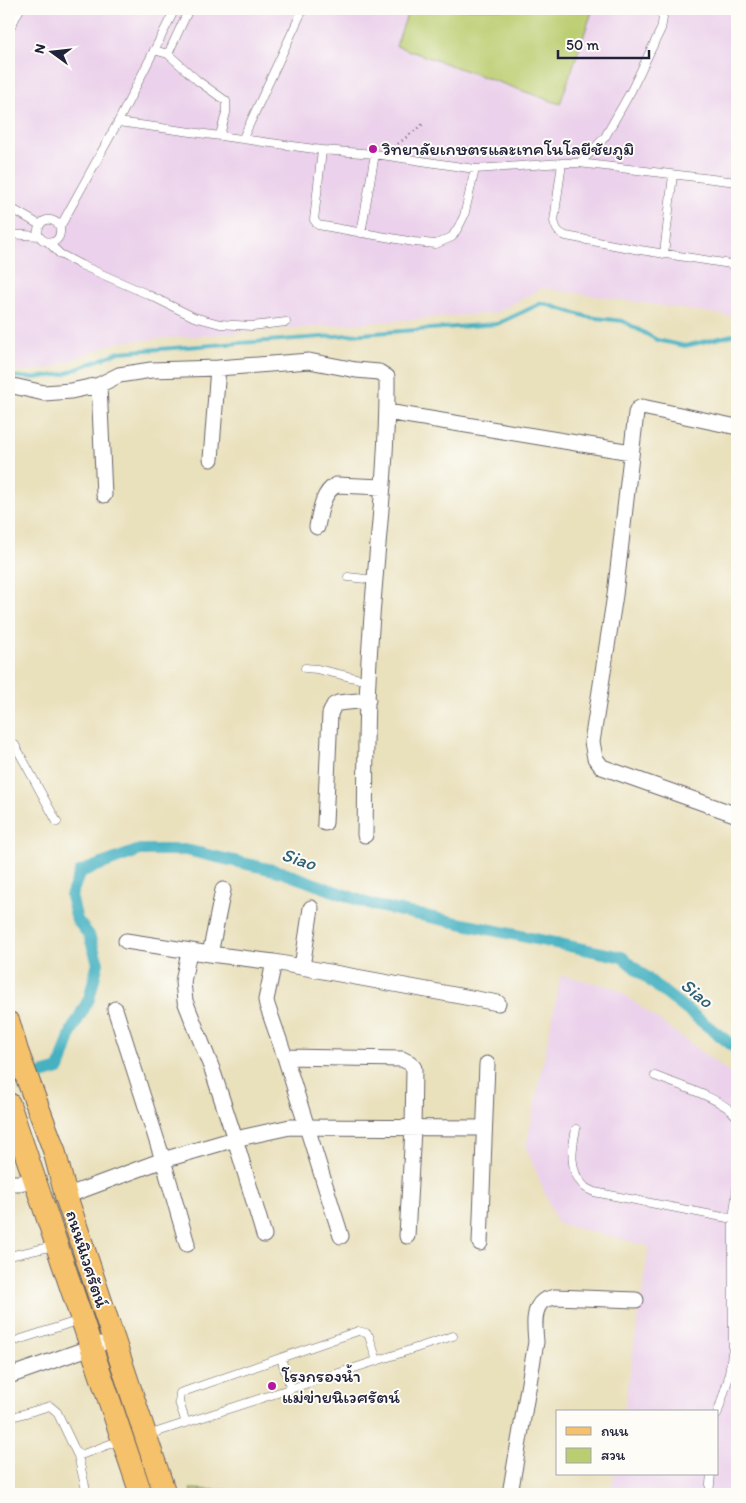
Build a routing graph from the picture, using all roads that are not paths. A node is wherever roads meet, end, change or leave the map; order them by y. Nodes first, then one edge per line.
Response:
1 (20, 9) edge
2 (175, 9) edge
3 (189, 9) edge
4 (303, 9) edge
5 (659, 9) edge
6 (9, 30) edge
7 (154, 50) junction
8 (168, 54) junction
9 (118, 122) junction
10 (220, 135) junction
11 (243, 138) junction
12 (322, 150) junction
13 (374, 154) junction
14 (562, 163) junction
15 (578, 163) junction
16 (475, 170) junction
17 (674, 175) junction
18 (737, 182) edge
19 (9, 207) edge
20 (40, 225) junction
21 (60, 227) junction
22 (360, 233) junction
23 (9, 234) edge
24 (39, 236) junction
25 (48, 242) junction
26 (664, 254) junction
27 (737, 265) edge
28 (286, 322) dead end
29 (218, 368) junction
30 (9, 385) edge
31 (99, 385) junction
32 (387, 412) junction
33 (737, 427) edge
34 (631, 452) junction
35 (211, 459) dead end
36 (383, 487) junction
37 (104, 495) dead end
38 (317, 527) dead end
39 (348, 576) dead end
40 (375, 580) junction
41 (305, 668) dead end
42 (368, 680) junction
43 (368, 700) junction
44 (9, 744) edge
45 (737, 815) edge
46 (57, 822) dead end
47 (325, 823) dead end
48 (365, 835) dead end
49 (223, 890) dead end
50 (311, 908) dead end
51 (126, 941) dead end
52 (189, 951) junction
53 (210, 954) junction
54 (274, 962) junction
55 (302, 967) junction
56 (498, 1003) dead end
57 (115, 1009) dead end
58 (9, 1024) edge
59 (285, 1057) junction
60 (487, 1064) dead end
61 (655, 1076) dead end
62 (9, 1104) edge
63 (737, 1117) edge
64 (306, 1126) junction
65 (413, 1128) junction
66 (484, 1128) junction
67 (576, 1129) dead end
68 (235, 1139) junction
69 (163, 1160) junction
70 (35, 1180) junction
71 (9, 1183) edge
72 (737, 1189) edge
73 (66, 1196) junction
74 (733, 1219) junction
75 (264, 1235) dead end
76 (341, 1236) dead end
77 (407, 1236) dead end
78 (480, 1243) dead end
79 (187, 1244) dead end
80 (56, 1245) junction
81 (9, 1256) edge
82 (636, 1300) dead end
83 (82, 1320) junction
84 (453, 1336) dead end
85 (113, 1339) junction
86 (18, 1340) dead end
87 (92, 1348) junction
88 (281, 1358) junction
89 (377, 1361) junction
90 (9, 1376) edge
91 (291, 1389) junction
92 (718, 1412) edge
93 (9, 1418) edge
94 (186, 1423) junction
95 (146, 1436) junction
96 (123, 1440) junction
97 (78, 1456) junction
98 (711, 1476) edge
99 (87, 1494) edge
100 (141, 1494) edge
101 (165, 1494) edge
102 (510, 1494) edge
103 (709, 1494) edge

1 - 6 lane
2 - 7 lane
3 - 8 lane
4 - 11 lane
5 - 15 lane
7 - 8 lane
7 - 9 lane
8 - 10 lane
9 - 10 lane
9 - 21 lane
10 - 11 lane
11 - 12 lane
12 - 13 lane
12 - 22 lane
13 - 16 lane
13 - 22 lane
14 - 15 lane
14 - 16 lane
14 - 26 lane
15 - 17 lane
16 - 22 lane
17 - 18 lane
17 - 26 lane
19 - 20 lane
20 - 21 lane
20 - 24 lane
21 - 25 lane
23 - 24 lane
24 - 25 lane
25 - 28 lane
26 - 27 lane
29 - 31 street
29 - 32 street
29 - 35 street
30 - 31 street
31 - 37 street
32 - 34 street
32 - 36 street
33 - 34 street
34 - 45 street
36 - 38 street
36 - 40 street
39 - 40 lane
40 - 42 street
41 - 42 lane
42 - 43 street
43 - 47 street
43 - 48 street
44 - 46 lane
49 - 53 street
50 - 55 street
51 - 52 street
52 - 53 street
52 - 68 street
53 - 54 street
54 - 55 street
54 - 59 street
55 - 56 street
57 - 69 street
58 - 73 main road, ถนนนิเวศรัตน์
59 - 64 street
59 - 65 street
60 - 66 street
61 - 63 lane
62 - 70 main road, ถนนนิเวศรัตน์
64 - 65 street
64 - 68 street
64 - 76 street
65 - 66 street
65 - 77 street
66 - 78 street
67 - 74 lane
68 - 69 street
68 - 75 street
69 - 73 street
69 - 79 street
70 - 71 street
70 - 80 main road, ถนนนิเวศรัตน์
72 - 74 lane
73 - 85 main road, ถนนนิเวศรัตน์
74 - 92 lane
80 - 81 lane
80 - 83 main road, ถนนนิเวศรัตน์
82 - 102 street
83 - 86 lane
83 - 87 main road, ถนนนิเวศรัตน์
84 - 89 lane
85 - 87 street
85 - 95 main road, ถนนนิเวศรัตน์
87 - 90 street
87 - 96 main road, ถนนนิเวศรัตน์
88 - 89 lane
88 - 91 lane
88 - 94 lane
89 - 91 lane
91 - 94 lane
93 - 97 lane
94 - 95 lane
95 - 101 main road, ถนนนิเวศรัตน์
96 - 97 lane
96 - 100 main road, ถนนนิเวศรัตน์
97 - 99 lane
98 - 103 lane

